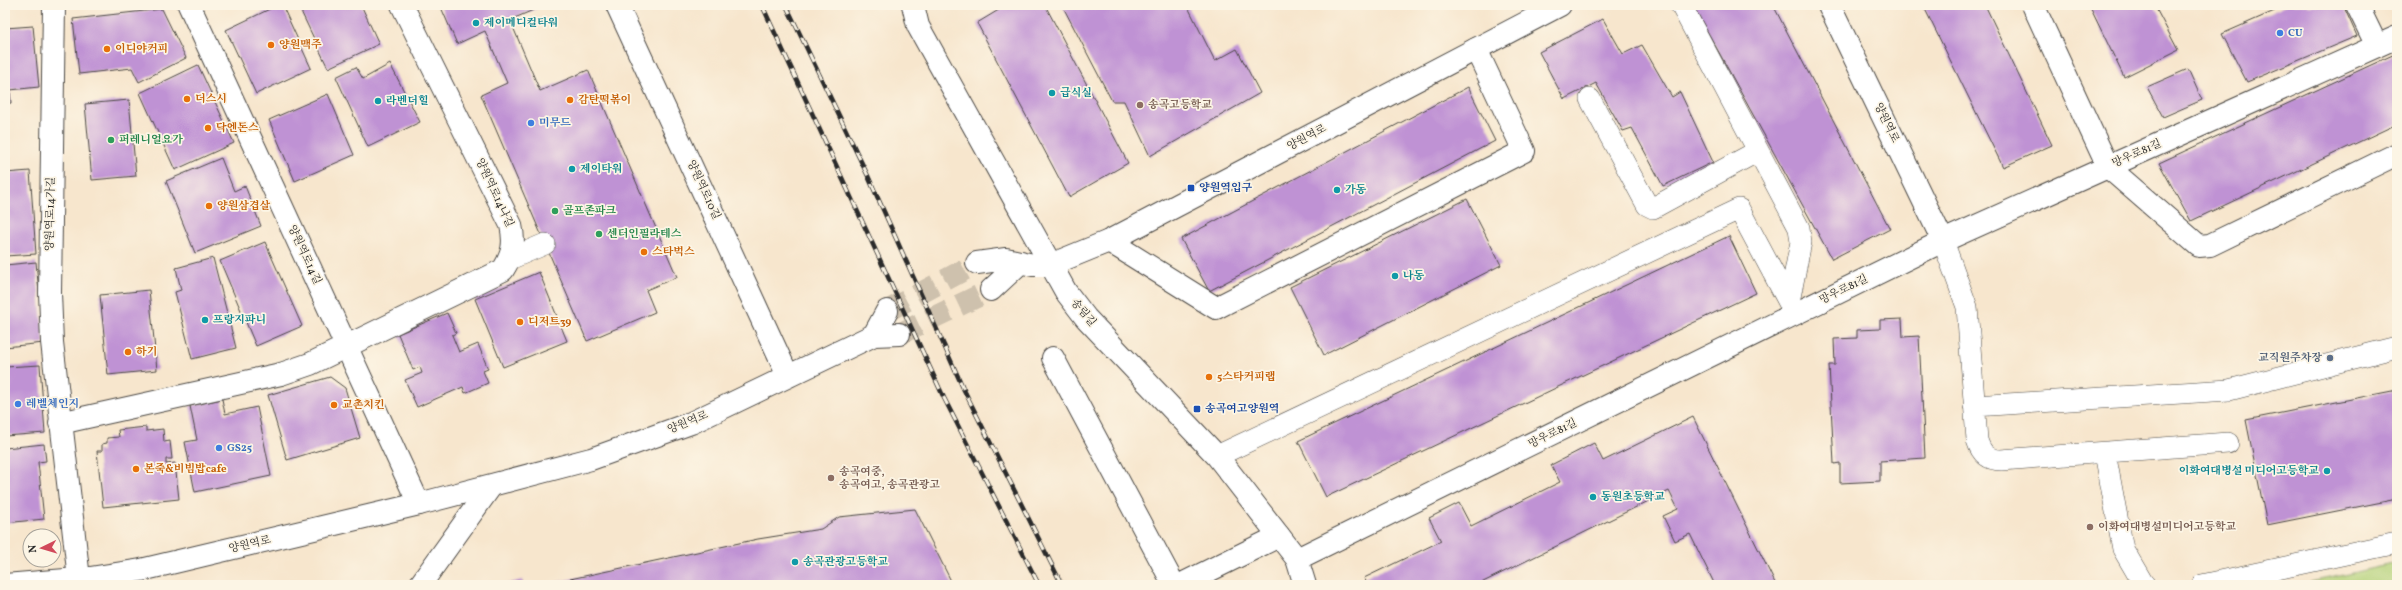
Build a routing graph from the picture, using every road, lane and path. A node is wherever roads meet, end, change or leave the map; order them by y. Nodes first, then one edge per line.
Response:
1 (54, 5) edge
2 (189, 5) edge
3 (402, 5) edge
4 (617, 5) edge
5 (913, 5) edge
6 (1560, 5) edge
7 (1681, 5) edge
8 (1829, 5) edge
9 (2033, 5) edge
10 (2357, 5) edge
11 (2397, 37) edge
12 (2376, 46) junction
13 (1476, 49) junction
14 (1590, 99) dead end
15 (1758, 151) junction
16 (2397, 154) edge
17 (2108, 167) junction
18 (1109, 241) junction
19 (1944, 241) junction
20 (545, 244) dead end
21 (510, 259) junction
22 (1021, 262) junction
23 (977, 263) tunnel mouth
24 (1050, 265) junction
25 (991, 290) tunnel mouth
26 (1792, 308) junction
27 (887, 311) tunnel mouth
28 (899, 334) tunnel mouth
29 (874, 335) junction
30 (346, 346) junction
31 (2397, 348) edge
32 (1053, 358) dead end
33 (788, 376) junction
34 (1974, 406) junction
35 (60, 423) junction
36 (2228, 443) dead end
37 (2105, 453) junction
38 (1217, 456) junction
39 (491, 486) junction
40 (419, 504) junction
41 (1279, 536) junction
42 (2397, 543) edge
43 (1297, 559) junction
44 (79, 579) junction
45 (5, 585) edge
46 (420, 585) edge
47 (1174, 585) edge
48 (1180, 585) edge
49 (1305, 585) edge
50 (2144, 585) edge
51 (2202, 585) edge

1 - 35 street, 양원역로14가길
2 - 30 street, 양원역로14길
3 - 21 street, 양원역로14나길
4 - 33 street, 양원역로10길
5 - 24 street, 송림길
6 - 13 street, 양원역로
7 - 15 lane
8 - 19 street, 양원역로
9 - 17 street
10 - 12 street
11 - 12 street, 망우로81길
12 - 17 street, 망우로81길
13 - 18 street, 양원역로
13 - 18 street
14 - 15 lane
15 - 26 lane
16 - 17 street
17 - 19 street, 망우로81길
18 - 24 street, 양원역로
19 - 26 street, 망우로81길
19 - 34 lane
20 - 21 lane
21 - 30 street
22 - 23 street
22 - 24 street
22 - 25 street
24 - 38 street, 송림길
26 - 38 lane
26 - 43 street, 망우로81길
27 - 29 street
28 - 29 street
29 - 33 street, 양원역로
30 - 35 street
30 - 40 street, 양원역로14길
31 - 34 lane
32 - 47 street
33 - 39 street, 양원역로
34 - 37 lane
35 - 44 street, 양원역로14가길
36 - 37 lane
37 - 50 lane
38 - 41 street, 송림길
39 - 40 street, 양원역로
39 - 46 street
40 - 44 street, 양원역로
41 - 43 street, 송림길
41 - 48 street
42 - 51 lane
43 - 49 street, 송림길
44 - 45 street, 양원역로

